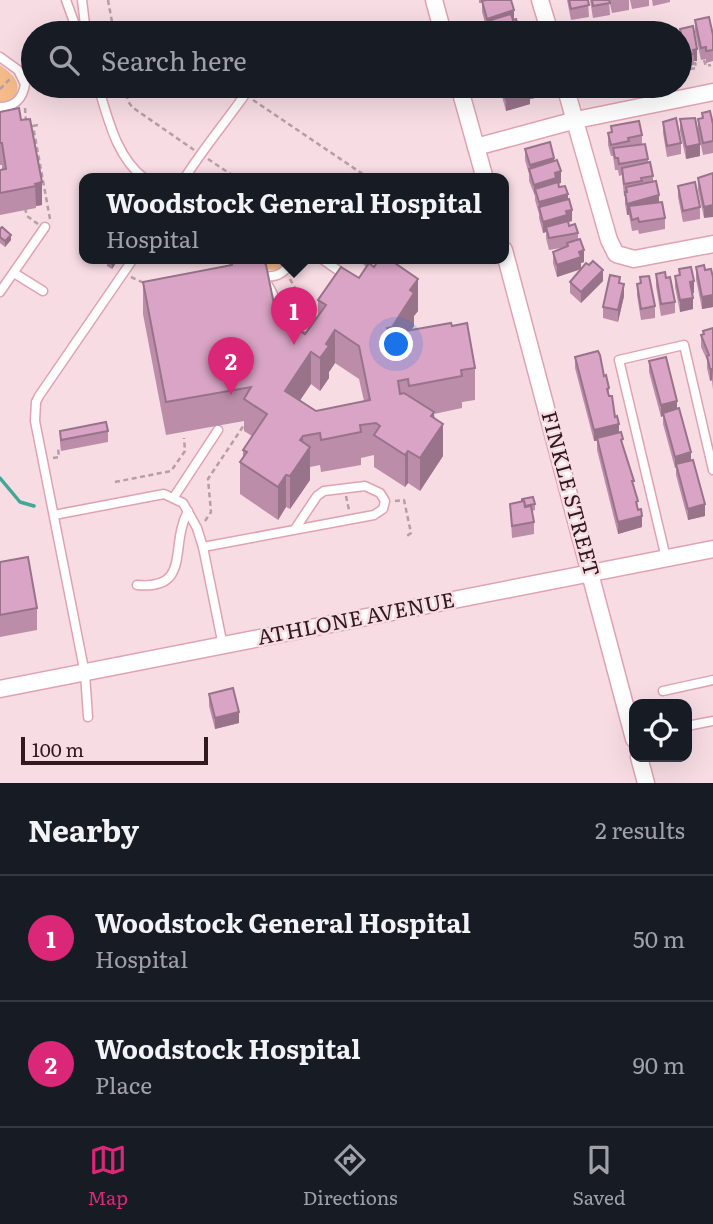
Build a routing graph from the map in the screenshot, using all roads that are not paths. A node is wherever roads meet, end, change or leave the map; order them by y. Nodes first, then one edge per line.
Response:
1 (66, 0) edge
2 (82, 0) edge
3 (434, 0) edge
4 (540, 0) edge
5 (74, 21) edge
6 (85, 21) edge
7 (440, 21) edge
8 (546, 21) edge
9 (0, 57) edge
10 (21, 76) edge
11 (713, 92) edge
12 (21, 95) edge
13 (692, 96) edge
14 (101, 98) edge
15 (242, 98) edge
16 (462, 98) edge
17 (569, 98) edge
18 (684, 98) edge
19 (0, 107) edge
20 (576, 120) junction
21 (476, 147) junction
22 (139, 173) edge
23 (188, 173) edge
24 (483, 173) edge
25 (45, 228) road end
26 (713, 244) edge
27 (130, 264) edge
28 (288, 264) edge
29 (329, 264) edge
30 (508, 264) edge
31 (14, 273) junction
32 (43, 291) dead end
33 (341, 291) edge
34 (0, 292) edge
35 (325, 316) edge
36 (218, 430) dead end
37 (713, 470) edge
38 (174, 497) junction
39 (188, 511) junction
40 (54, 515) junction
41 (295, 529) junction
42 (204, 547) junction
43 (713, 549) edge
44 (666, 558) junction
45 (591, 572) junction
46 (137, 585) dead end
47 (223, 646) junction
48 (85, 674) junction
49 (713, 680) edge
50 (0, 689) edge
51 (663, 691) dead end
52 (88, 717) dead end
53 (629, 719) edge
54 (713, 721) edge
55 (692, 725) edge
56 (640, 762) edge
57 (646, 783) edge

1 - 5 lane
2 - 6 lane
3 - 7 street
4 - 8 street
9 - 10 lane
11 - 13 street
12 - 19 lane
14 - 22 lane
15 - 23 lane
16 - 21 street
17 - 20 street
18 - 20 street
20 - 21 street
20 - 26 street
21 - 24 street
25 - 31 lane
27 - 40 lane
28 - 35 lane
29 - 33 lane
30 - 45 street, FINKLE STREET
31 - 32 lane
31 - 34 lane
36 - 38 lane
37 - 44 lane
38 - 39 lane
38 - 40 lane
39 - 42 lane
39 - 46 lane
40 - 48 lane
41 - 41 lane
41 - 42 lane
42 - 47 lane
43 - 44 street, ATHLONE AVENUE
44 - 45 street, ATHLONE AVENUE
45 - 47 street, ATHLONE AVENUE
45 - 53 street, FINKLE STREET
47 - 48 street, ATHLONE AVENUE
48 - 50 street, ATHLONE AVENUE
48 - 52 lane
49 - 51 lane
54 - 55 lane
56 - 57 street

